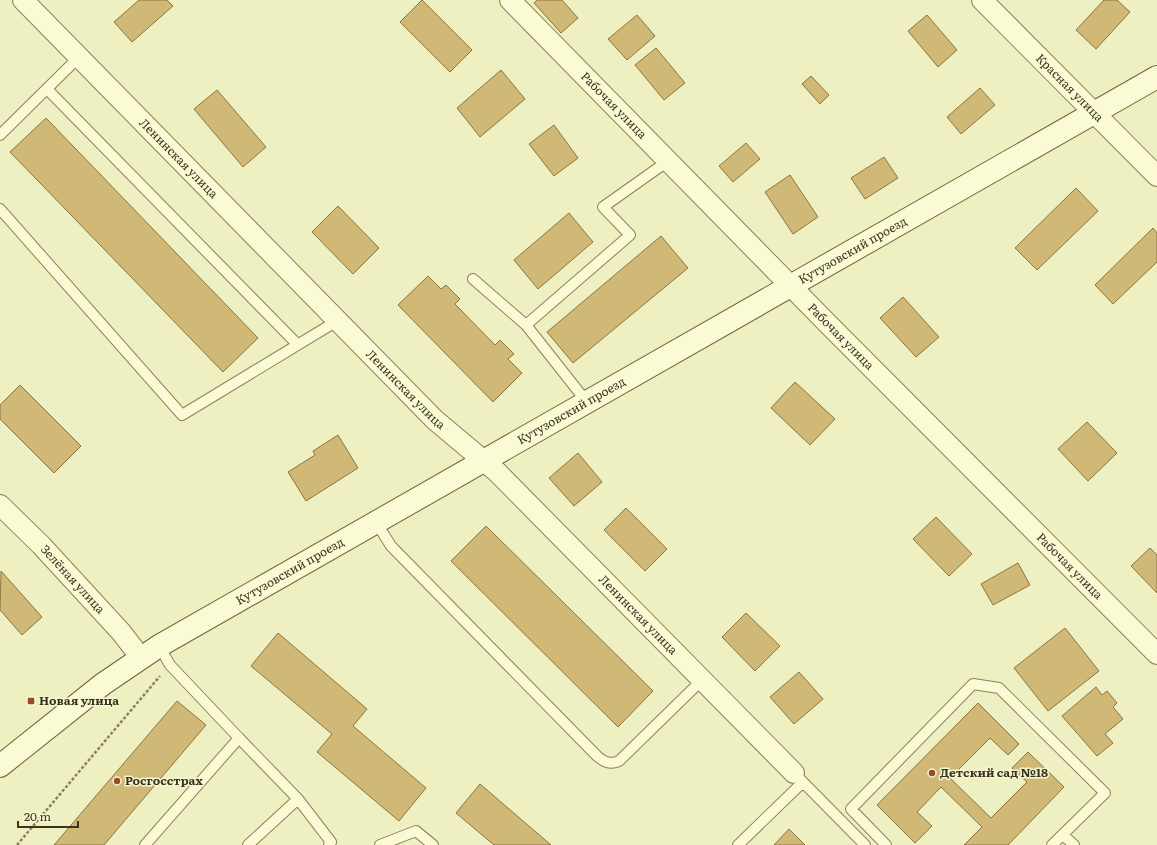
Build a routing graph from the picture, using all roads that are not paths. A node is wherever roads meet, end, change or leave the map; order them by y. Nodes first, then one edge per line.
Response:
1 (23, 0) edge
2 (510, 0) edge
3 (982, 0) edge
4 (79, 57) junction
5 (1157, 77) edge
6 (47, 88) junction
7 (1095, 113) junction
8 (0, 135) edge
9 (668, 161) junction
10 (1157, 176) edge
11 (0, 209) edge
12 (473, 279) dead end
13 (791, 286) junction
14 (338, 321) junction
15 (526, 325) junction
16 (298, 345) junction
17 (586, 401) junction
18 (483, 461) junction
19 (0, 505) edge
20 (376, 522) junction
21 (1157, 654) edge
22 (165, 655) junction
23 (141, 658) junction
24 (702, 680) junction
25 (239, 738) junction
26 (0, 766) edge
27 (798, 777) junction
28 (298, 799) junction
29 (1063, 835) junction
30 (333, 844) edge
31 (145, 845) edge
32 (248, 845) edge
33 (380, 845) edge
34 (433, 845) edge
35 (738, 845) edge
36 (865, 845) edge
37 (886, 845) edge
38 (1052, 845) edge
39 (1074, 845) edge

1 - 4 street, Ленинская улица
2 - 9 street, Рабочая улица
3 - 7 street, Красная улица
4 - 6 lane
4 - 14 street, Ленинская улица
5 - 7 street, Кутузовский проезд
6 - 8 lane
6 - 16 lane
7 - 10 street, Красная улица
7 - 13 street, Кутузовский проезд
9 - 13 street, Рабочая улица
9 - 15 lane
11 - 16 lane
12 - 15 lane
13 - 17 street, Кутузовский проезд
13 - 21 street, Рабочая улица
14 - 16 lane
14 - 18 street, Ленинская улица
15 - 17 lane
17 - 18 street, Кутузовский проезд
18 - 20 street, Кутузовский проезд
18 - 24 street, Ленинская улица
19 - 23 street, Зелёная улица
20 - 22 street, Кутузовский проезд
20 - 24 lane
22 - 23 street, Кутузовский проезд
22 - 25 lane
23 - 26 street, Кутузовский проезд
24 - 27 street, Ленинская улица
25 - 28 lane
25 - 31 lane
27 - 35 lane
27 - 36 lane
28 - 30 lane
28 - 32 lane
29 - 37 lane
29 - 38 lane
29 - 39 lane
33 - 34 lane

